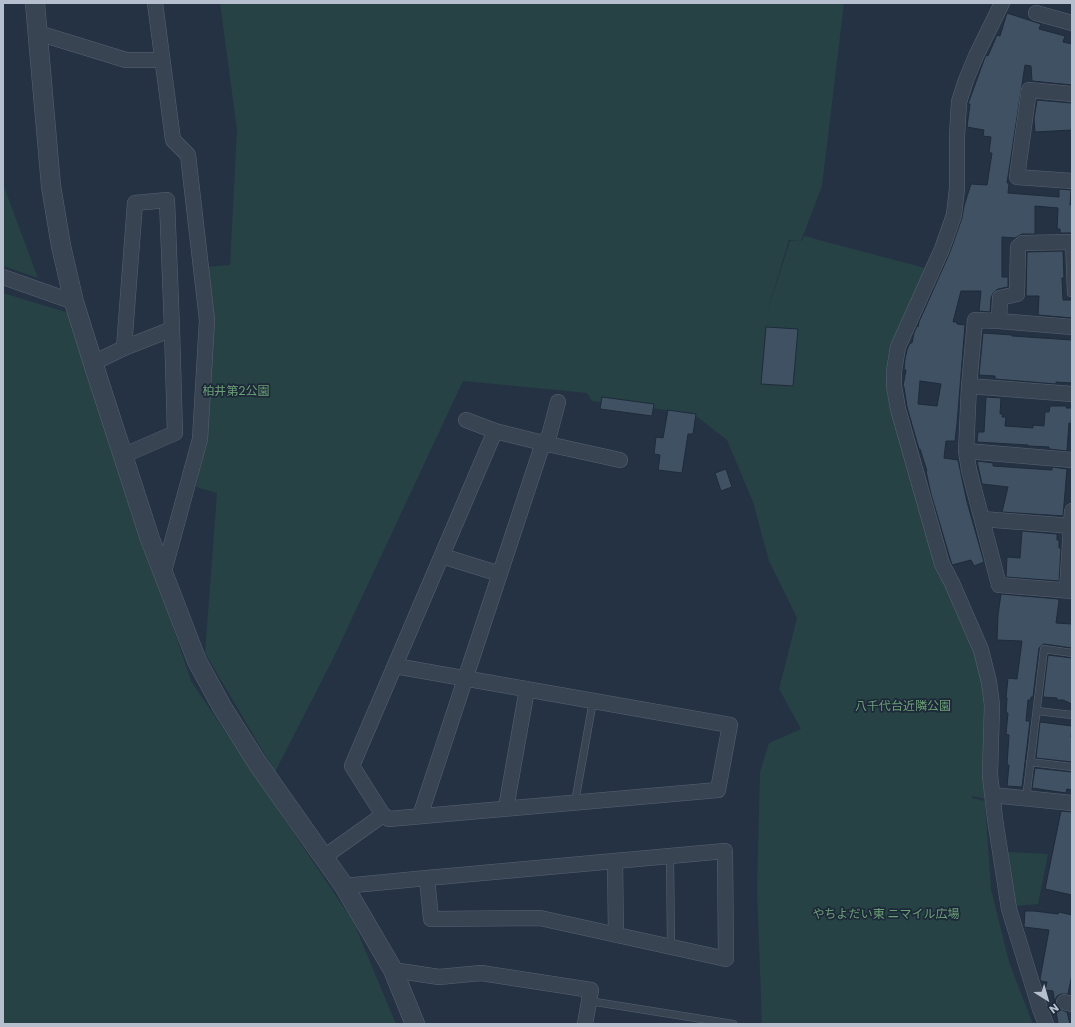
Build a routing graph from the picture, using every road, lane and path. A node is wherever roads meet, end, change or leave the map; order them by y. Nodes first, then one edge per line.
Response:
1 (35, 3) edge
2 (155, 3) edge
3 (1002, 3) edge
4 (1036, 13) dead end
5 (1072, 23) edge
6 (38, 33) junction
7 (162, 60) junction
8 (1072, 94) edge
9 (1072, 181) edge
10 (1070, 242) edge
11 (3, 277) edge
12 (1071, 293) dead end
13 (74, 302) junction
14 (999, 321) junction
15 (1072, 327) edge
16 (172, 329) junction
17 (124, 348) junction
18 (93, 363) junction
19 (969, 386) junction
20 (1072, 394) edge
21 (558, 402) dead end
22 (466, 420) dead end
23 (495, 431) junction
24 (543, 443) junction
25 (966, 451) junction
26 (122, 456) junction
27 (620, 460) dead end
28 (1072, 460) edge
29 (982, 519) junction
30 (1072, 521) edge
31 (442, 556) junction
32 (500, 574) junction
33 (163, 575) junction
34 (1069, 590) edge
35 (1072, 653) edge
36 (395, 666) junction
37 (466, 678) junction
38 (527, 689) junction
39 (593, 701) junction
40 (1037, 711) junction
41 (1072, 715) edge
42 (1030, 762) junction
43 (1072, 767) edge
44 (992, 795) junction
45 (1026, 799) junction
46 (575, 802) junction
47 (1072, 803) edge
48 (506, 808) junction
49 (384, 815) junction
50 (420, 816) junction
51 (670, 856) junction
52 (324, 857) junction
53 (615, 861) junction
54 (426, 878) junction
55 (344, 886) junction
56 (616, 934) junction
57 (671, 946) junction
58 (393, 970) junction
59 (589, 1001) junction
60 (415, 1024) edge
61 (585, 1024) edge
62 (733, 1024) edge
63 (1046, 1024) edge

1 - 6 street
2 - 7 street
3 - 44 street
4 - 5 street
6 - 7 street
6 - 13 street
7 - 33 street
8 - 9 street
10 - 12 lane
10 - 14 street
11 - 13 street
13 - 18 street
14 - 15 street
14 - 19 street
16 - 17 street
16 - 17 street
16 - 26 street
17 - 18 street
18 - 26 street
19 - 20 street
19 - 25 street
21 - 24 street
22 - 23 street
23 - 24 street
23 - 31 street
24 - 27 street
24 - 32 street
25 - 28 street
25 - 29 street
26 - 33 street
29 - 30 street
29 - 34 street
30 - 34 street
31 - 32 street
31 - 36 street
32 - 37 street
33 - 52 street
35 - 40 lane
36 - 37 street
36 - 49 street
37 - 38 street
37 - 50 street
38 - 39 street
38 - 48 street
39 - 46 lane
39 - 46 street
40 - 41 lane
40 - 42 lane
42 - 43 lane
42 - 45 lane
44 - 45 street
44 - 63 street
45 - 47 street
46 - 48 street
48 - 50 street
49 - 50 street
49 - 52 street
51 - 53 street
51 - 57 lane
51 - 57 street
52 - 55 street
53 - 54 street
53 - 56 street
54 - 55 street
54 - 56 street
55 - 58 street
56 - 57 street
58 - 59 street
58 - 60 street
59 - 61 street
59 - 62 lane

